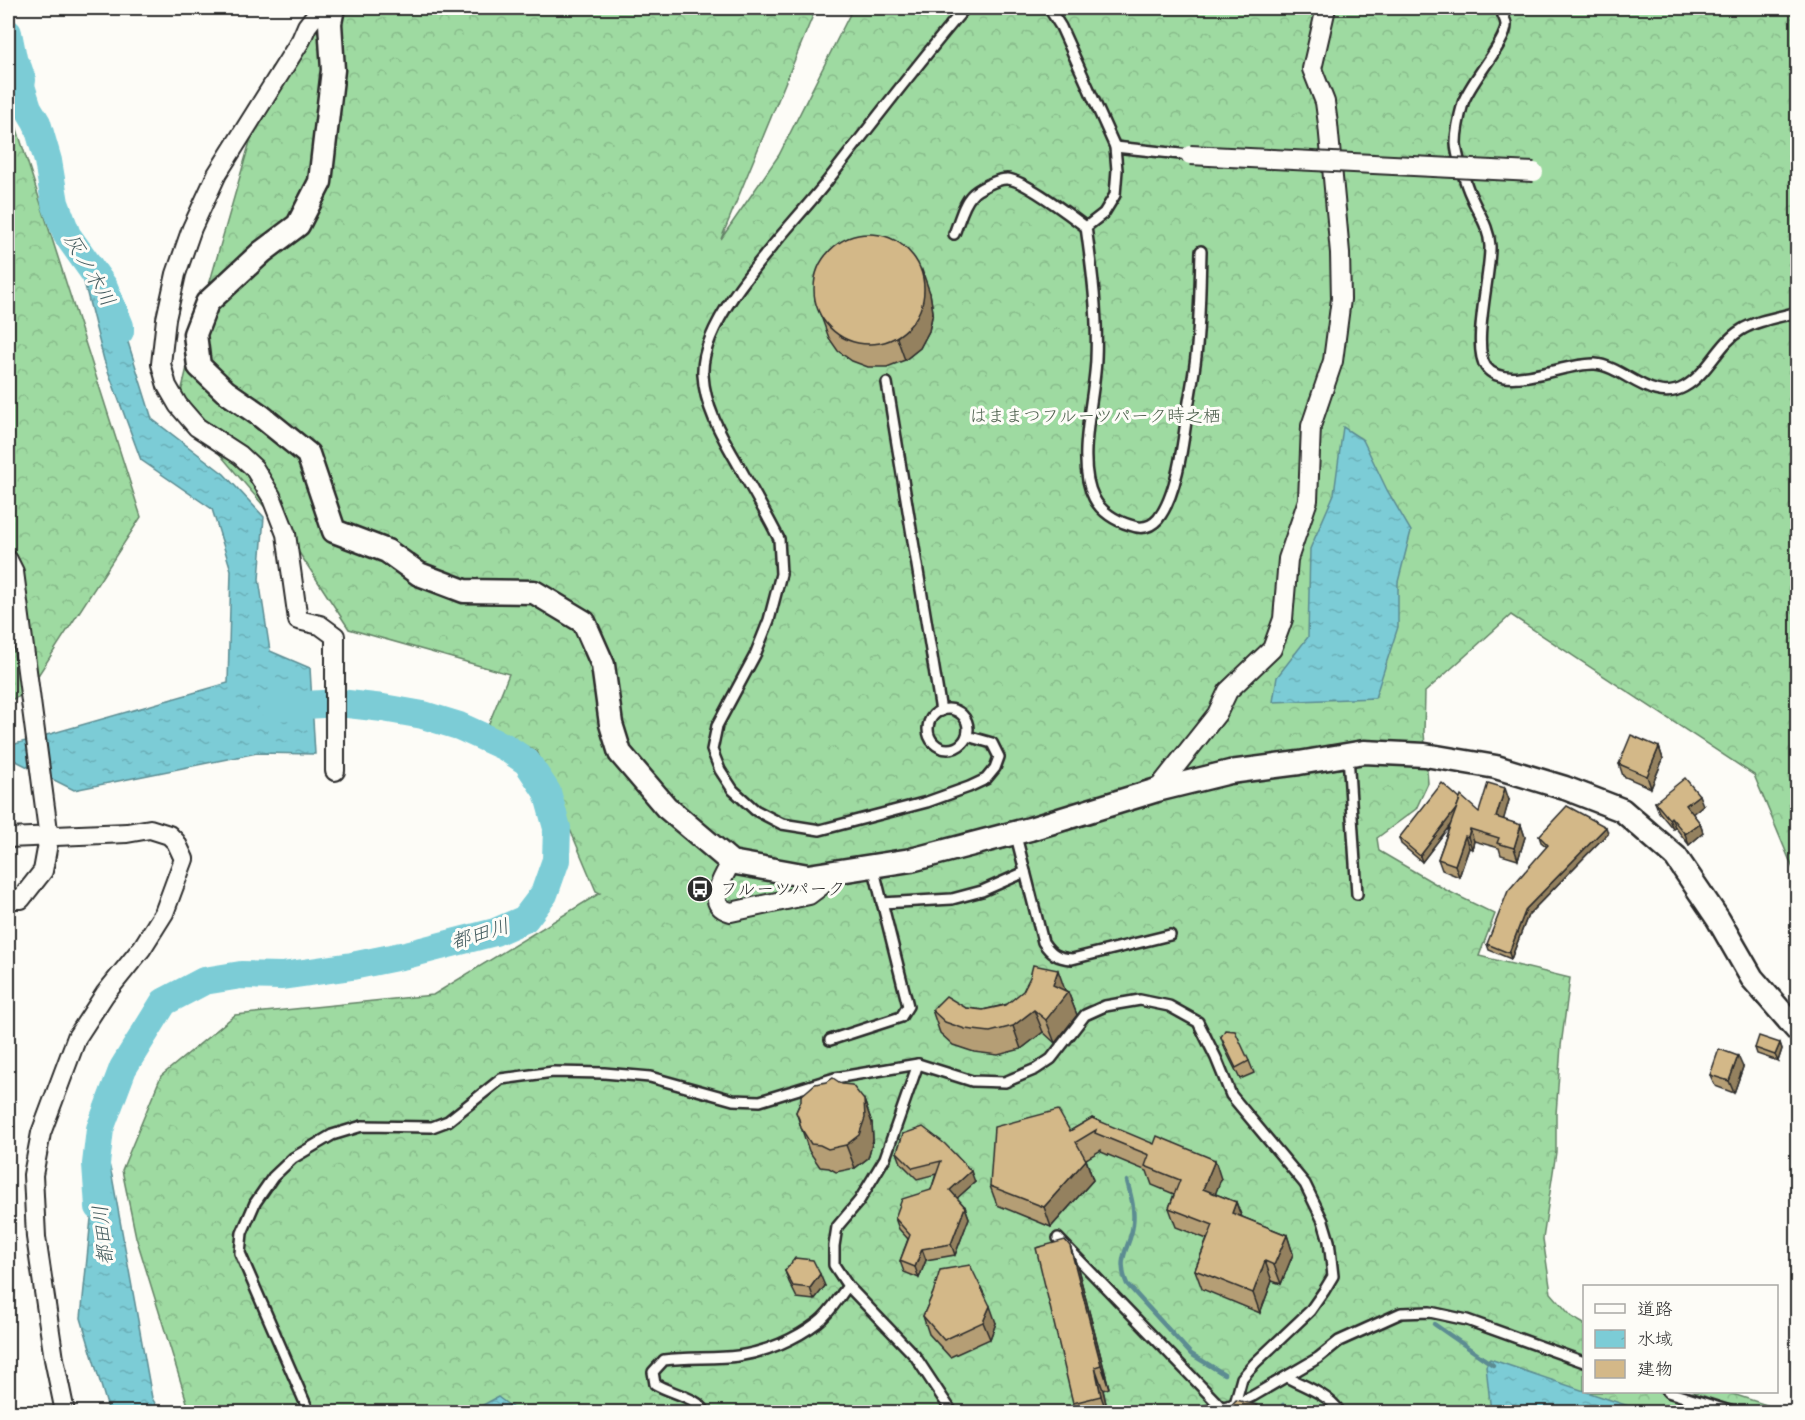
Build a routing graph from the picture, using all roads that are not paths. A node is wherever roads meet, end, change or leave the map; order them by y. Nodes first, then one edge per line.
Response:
1 (321, 8) edge
2 (333, 8) edge
3 (966, 8) edge
4 (1049, 8) edge
5 (1326, 8) edge
6 (1499, 8) edge
7 (1115, 147) junction
8 (1190, 155) joint
9 (1534, 172) dead end
10 (1086, 227) junction
11 (954, 234) dead end
12 (1201, 251) dead end
13 (1797, 312) edge
14 (887, 383) dead end
15 (8, 560) edge
16 (941, 711) junction
17 (967, 736) junction
18 (1348, 755) junction
19 (335, 771) dead end
20 (1156, 790) junction
21 (48, 829) junction
22 (1015, 832) junction
23 (8, 838) edge
24 (731, 862) junction
25 (873, 866) junction
26 (1025, 872) junction
27 (832, 873) junction
28 (1357, 894) dead end
29 (8, 899) edge
30 (882, 903) junction
31 (1170, 935) dead end
32 (1797, 1031) edge
33 (830, 1040) dead end
34 (918, 1064) junction
35 (1058, 1238) dead end
36 (848, 1286) junction
37 (1583, 1362) edge
38 (1286, 1377) junction
39 (1671, 1393) edge
40 (1235, 1404) junction
41 (1221, 1407) junction
42 (65, 1413) edge
43 (309, 1413) edge
44 (705, 1413) edge
45 (952, 1413) edge
46 (1203, 1413) edge
47 (1340, 1413) edge
48 (1733, 1413) edge

1 - 19 street
2 - 24 street
3 - 17 lane
4 - 7 lane
5 - 20 street
6 - 13 lane
7 - 8 lane
7 - 10 lane
8 - 9 street, bridge
10 - 11 lane
10 - 12 lane
14 - 16 lane
15 - 21 street
16 - 17 lane
16 - 17 lane
18 - 20 street
18 - 28 lane
18 - 32 street
20 - 22 street
21 - 23 street
21 - 29 street
21 - 42 street
22 - 25 street
22 - 26 lane
24 - 27 street
24 - 27 street
25 - 27 street
25 - 30 lane
26 - 30 lane
26 - 31 lane
30 - 33 lane
34 - 36 lane
34 - 40 lane
34 - 43 lane
35 - 41 lane
36 - 44 lane
36 - 45 lane
37 - 38 lane
38 - 40 lane
38 - 47 lane
39 - 48 lane
40 - 41 lane
41 - 46 lane

